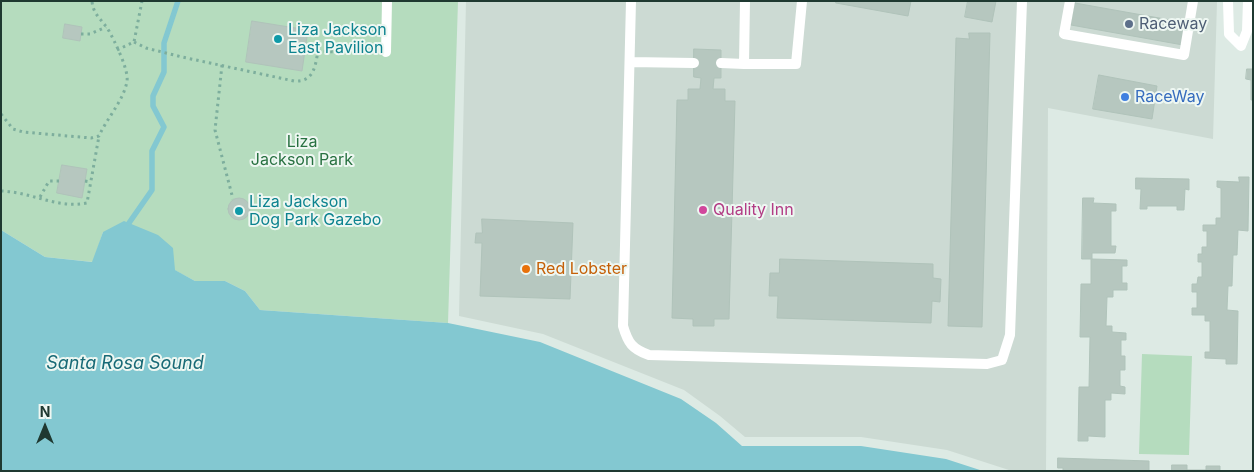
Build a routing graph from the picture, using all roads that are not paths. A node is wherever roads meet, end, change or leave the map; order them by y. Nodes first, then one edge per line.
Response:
1 (387, 1) edge
2 (631, 1) edge
3 (745, 1) edge
4 (802, 1) edge
5 (1022, 1) edge
6 (1070, 1) edge
7 (1193, 1) edge
8 (1228, 1) edge
9 (1248, 1) edge
10 (386, 52) dead end
11 (630, 62) junction
12 (694, 63) dead end
13 (721, 63) dead end
14 (744, 64) junction

1 - 10 lane
2 - 11 lane
3 - 14 lane
4 - 14 lane
5 - 11 lane
6 - 7 lane
8 - 9 lane
11 - 12 lane
13 - 14 lane

